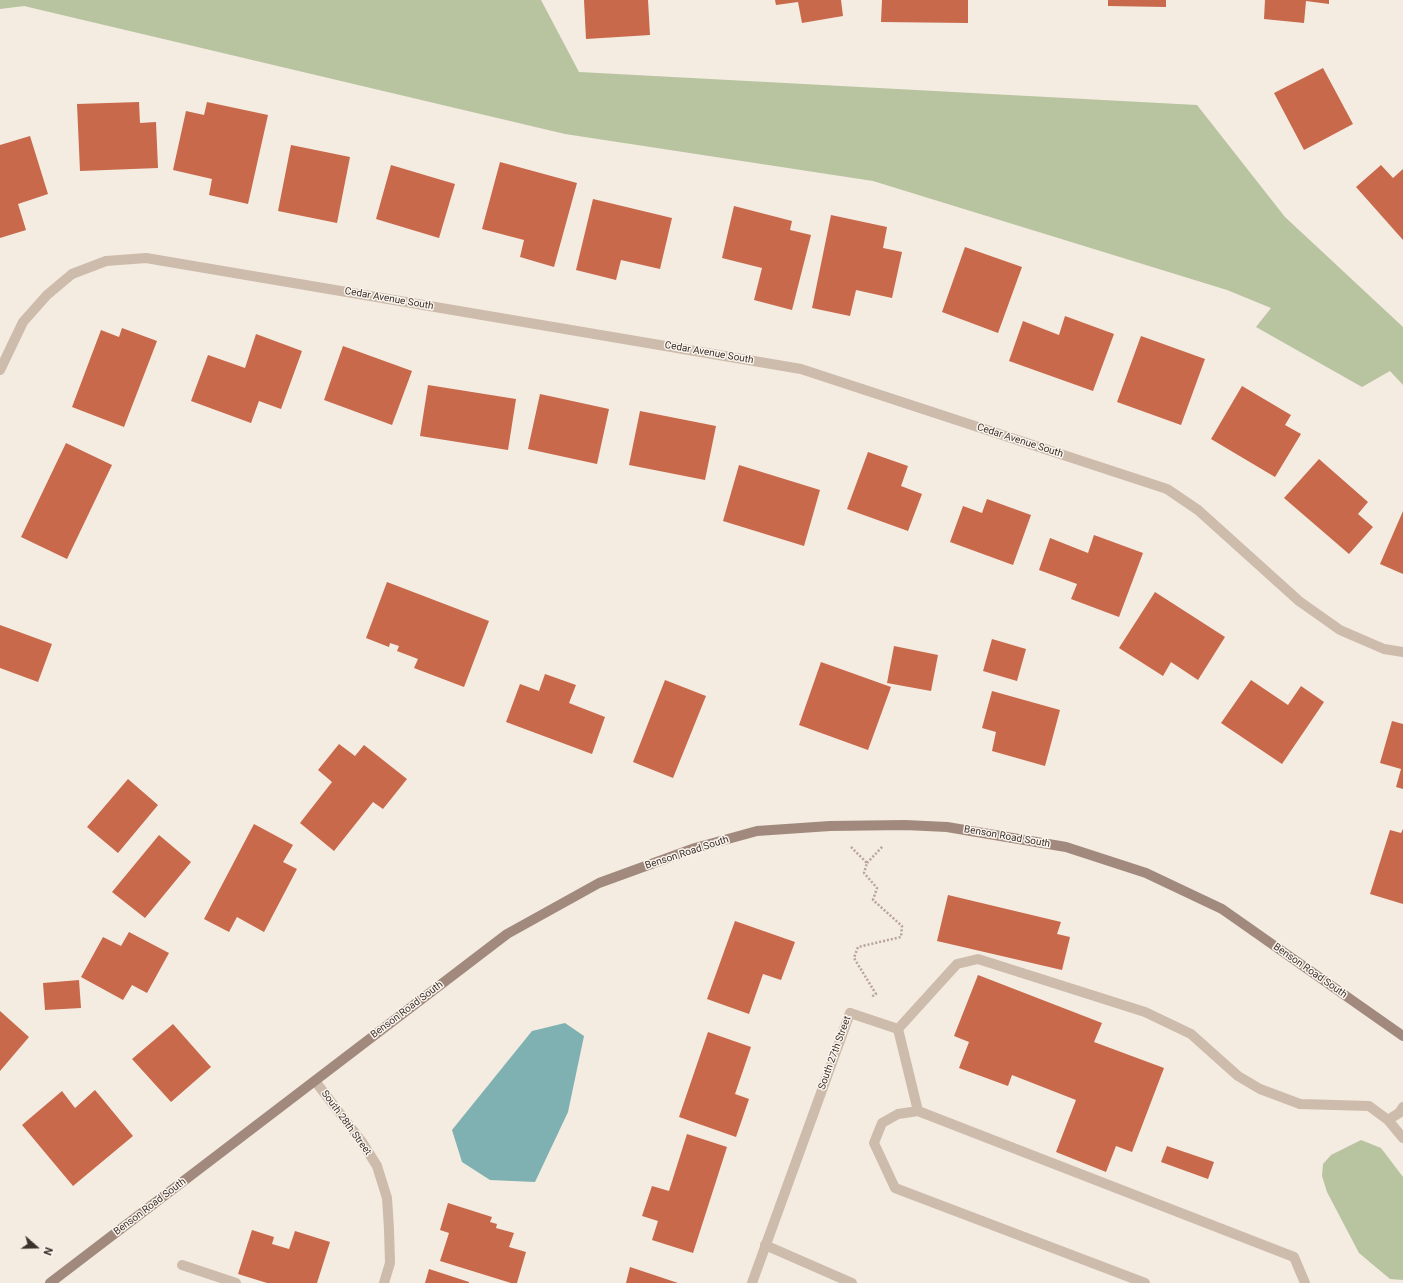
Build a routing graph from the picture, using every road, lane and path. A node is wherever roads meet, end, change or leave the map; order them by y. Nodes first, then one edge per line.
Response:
1 (0, 370) edge
2 (1403, 652) edge
3 (830, 826) junction
4 (850, 1013) junction
5 (898, 1029) junction
6 (1403, 1036) edge
7 (314, 1081) junction
8 (1403, 1107) edge
9 (918, 1111) junction
10 (1388, 1120) junction
11 (1403, 1138) edge
12 (765, 1245) junction
13 (182, 1265) dead end
14 (50, 1283) edge
15 (236, 1283) edge
16 (384, 1283) edge
17 (752, 1283) edge
18 (852, 1283) edge
19 (1145, 1283) edge
20 (1305, 1283) edge

1 - 2 street, Cedar Avenue South
3 - 4 path, South 27th Street
3 - 6 street, Benson Road South
3 - 7 street, Benson Road South
4 - 5 street
4 - 12 street, South 27th Street
5 - 9 street
5 - 10 street
7 - 14 street, Benson Road South
7 - 16 street, South 28th Street
8 - 10 street
9 - 19 street
9 - 20 street
10 - 11 street
12 - 17 street, South 27th Street
12 - 18 street
13 - 15 street

